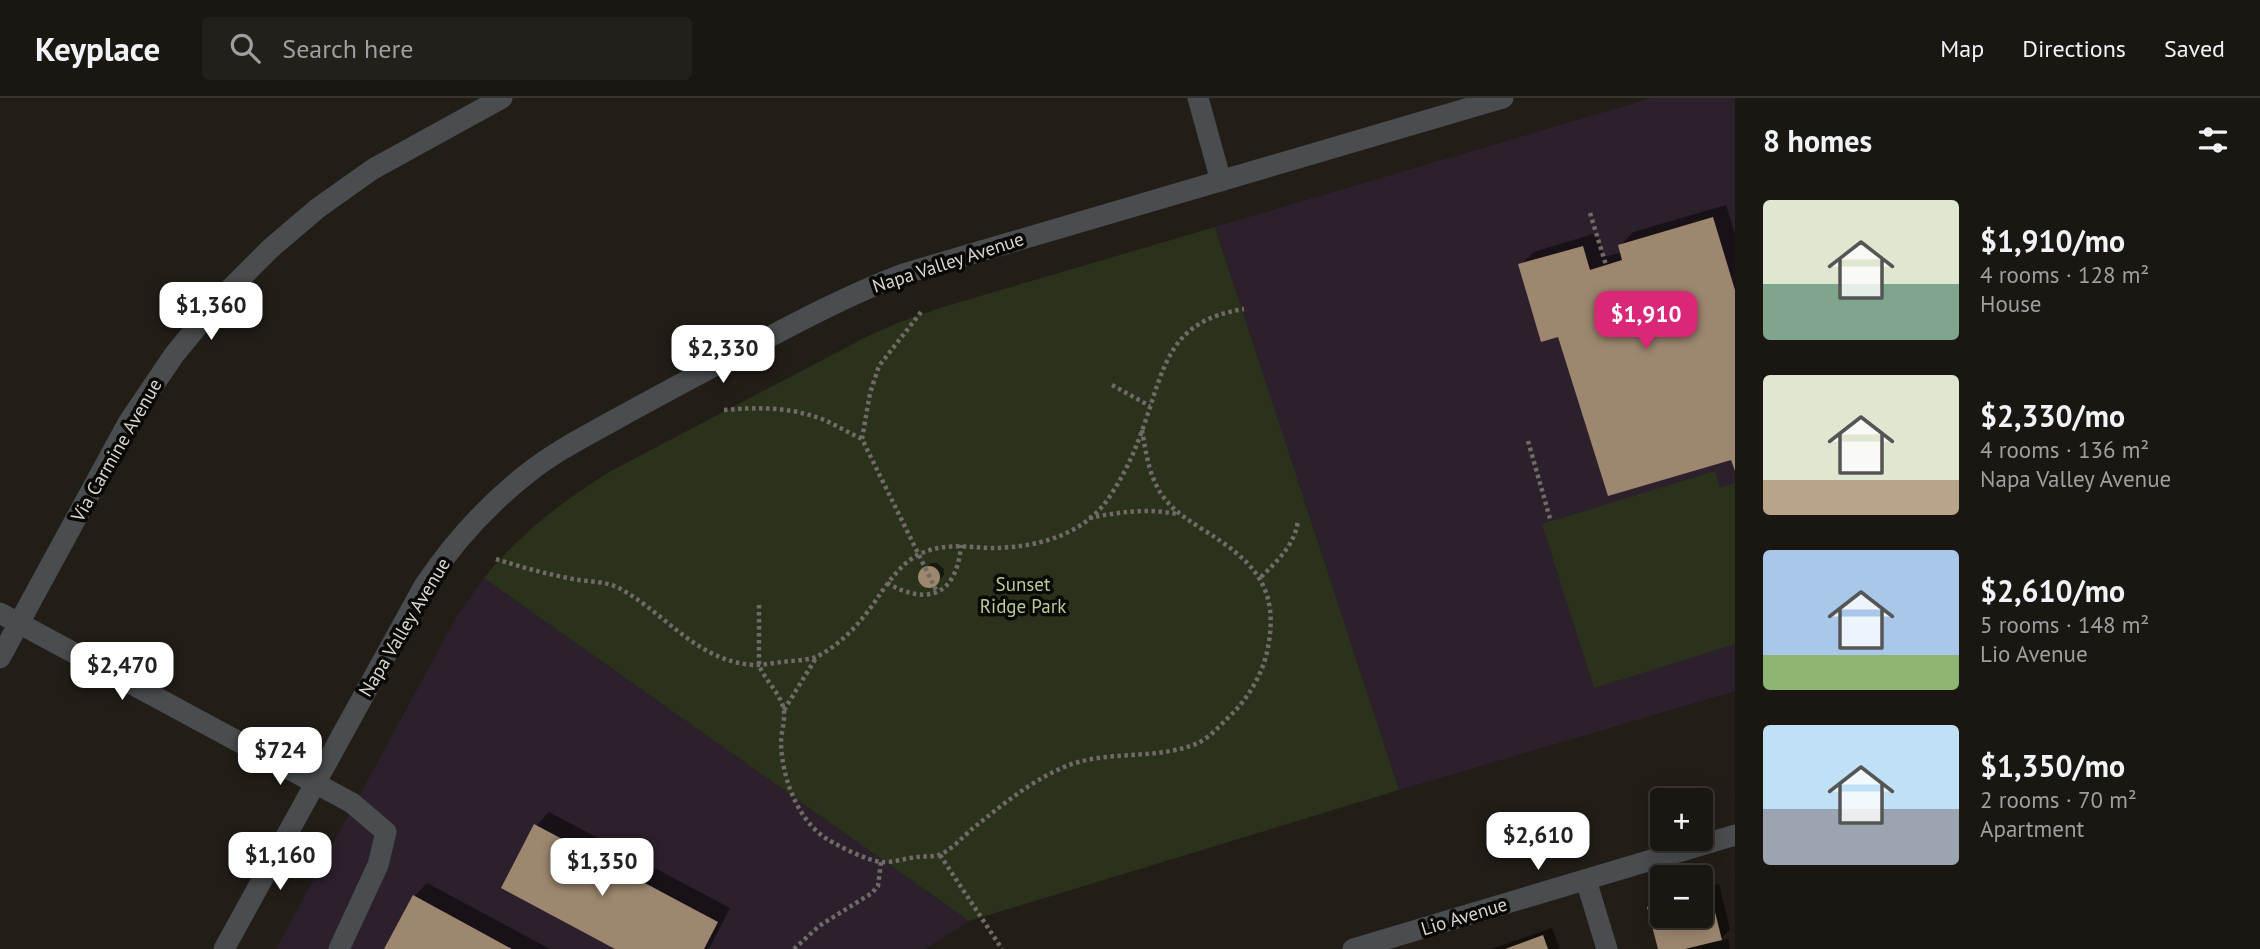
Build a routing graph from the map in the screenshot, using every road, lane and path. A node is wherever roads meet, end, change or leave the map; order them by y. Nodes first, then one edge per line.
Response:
1 (502, 98) edge
2 (1198, 98) edge
3 (1503, 98) edge
4 (1221, 181) junction
5 (1590, 213) dead end
6 (1606, 265) dead end
7 (1244, 309) dead end
8 (921, 312) dead end
9 (1112, 385) dead end
10 (1150, 406) junction
11 (724, 410) dead end
12 (1142, 430) junction
13 (862, 439) junction
14 (1528, 441) dead end
15 (1179, 515) junction
16 (1088, 519) junction
17 (1297, 521) dead end
18 (1551, 522) dead end
19 (961, 545) junction
20 (919, 554) junction
21 (496, 559) dead end
22 (1261, 577) junction
23 (887, 583) junction
24 (937, 592) junction
25 (760, 605) dead end
26 (0, 613) edge
27 (19, 623) junction
28 (817, 657) junction
29 (0, 659) edge
30 (759, 665) junction
31 (783, 711) junction
32 (316, 782) junction
33 (1735, 835) edge
34 (940, 855) junction
35 (881, 862) junction
36 (1586, 880) junction
37 (224, 949) edge
38 (339, 949) edge
39 (794, 949) edge
40 (1002, 949) edge
41 (1353, 949) edge
42 (1606, 949) edge

1 - 27 street, Via Carmine Avenue
2 - 4 street
3 - 4 street, Napa Valley Avenue
4 - 32 street, Napa Valley Avenue
5 - 6 path
7 - 10 path
8 - 13 path
9 - 10 path
10 - 12 path
11 - 13 path
12 - 15 path
12 - 16 path
13 - 20 path
14 - 18 path
15 - 16 path
15 - 22 path
16 - 19 path
17 - 22 path
19 - 20 path
19 - 24 path
20 - 23 path
20 - 24 path
21 - 30 path
22 - 34 path
23 - 24 path
23 - 28 path
25 - 30 path
26 - 27 street
27 - 29 street, Via Carmine Avenue
27 - 32 street
28 - 30 path
28 - 31 path
30 - 31 path
31 - 35 path
32 - 37 street, Napa Valley Avenue
32 - 38 street
33 - 36 street, Lio Avenue
34 - 35 path
34 - 40 path
35 - 39 path
36 - 41 street, Lio Avenue
36 - 42 street

